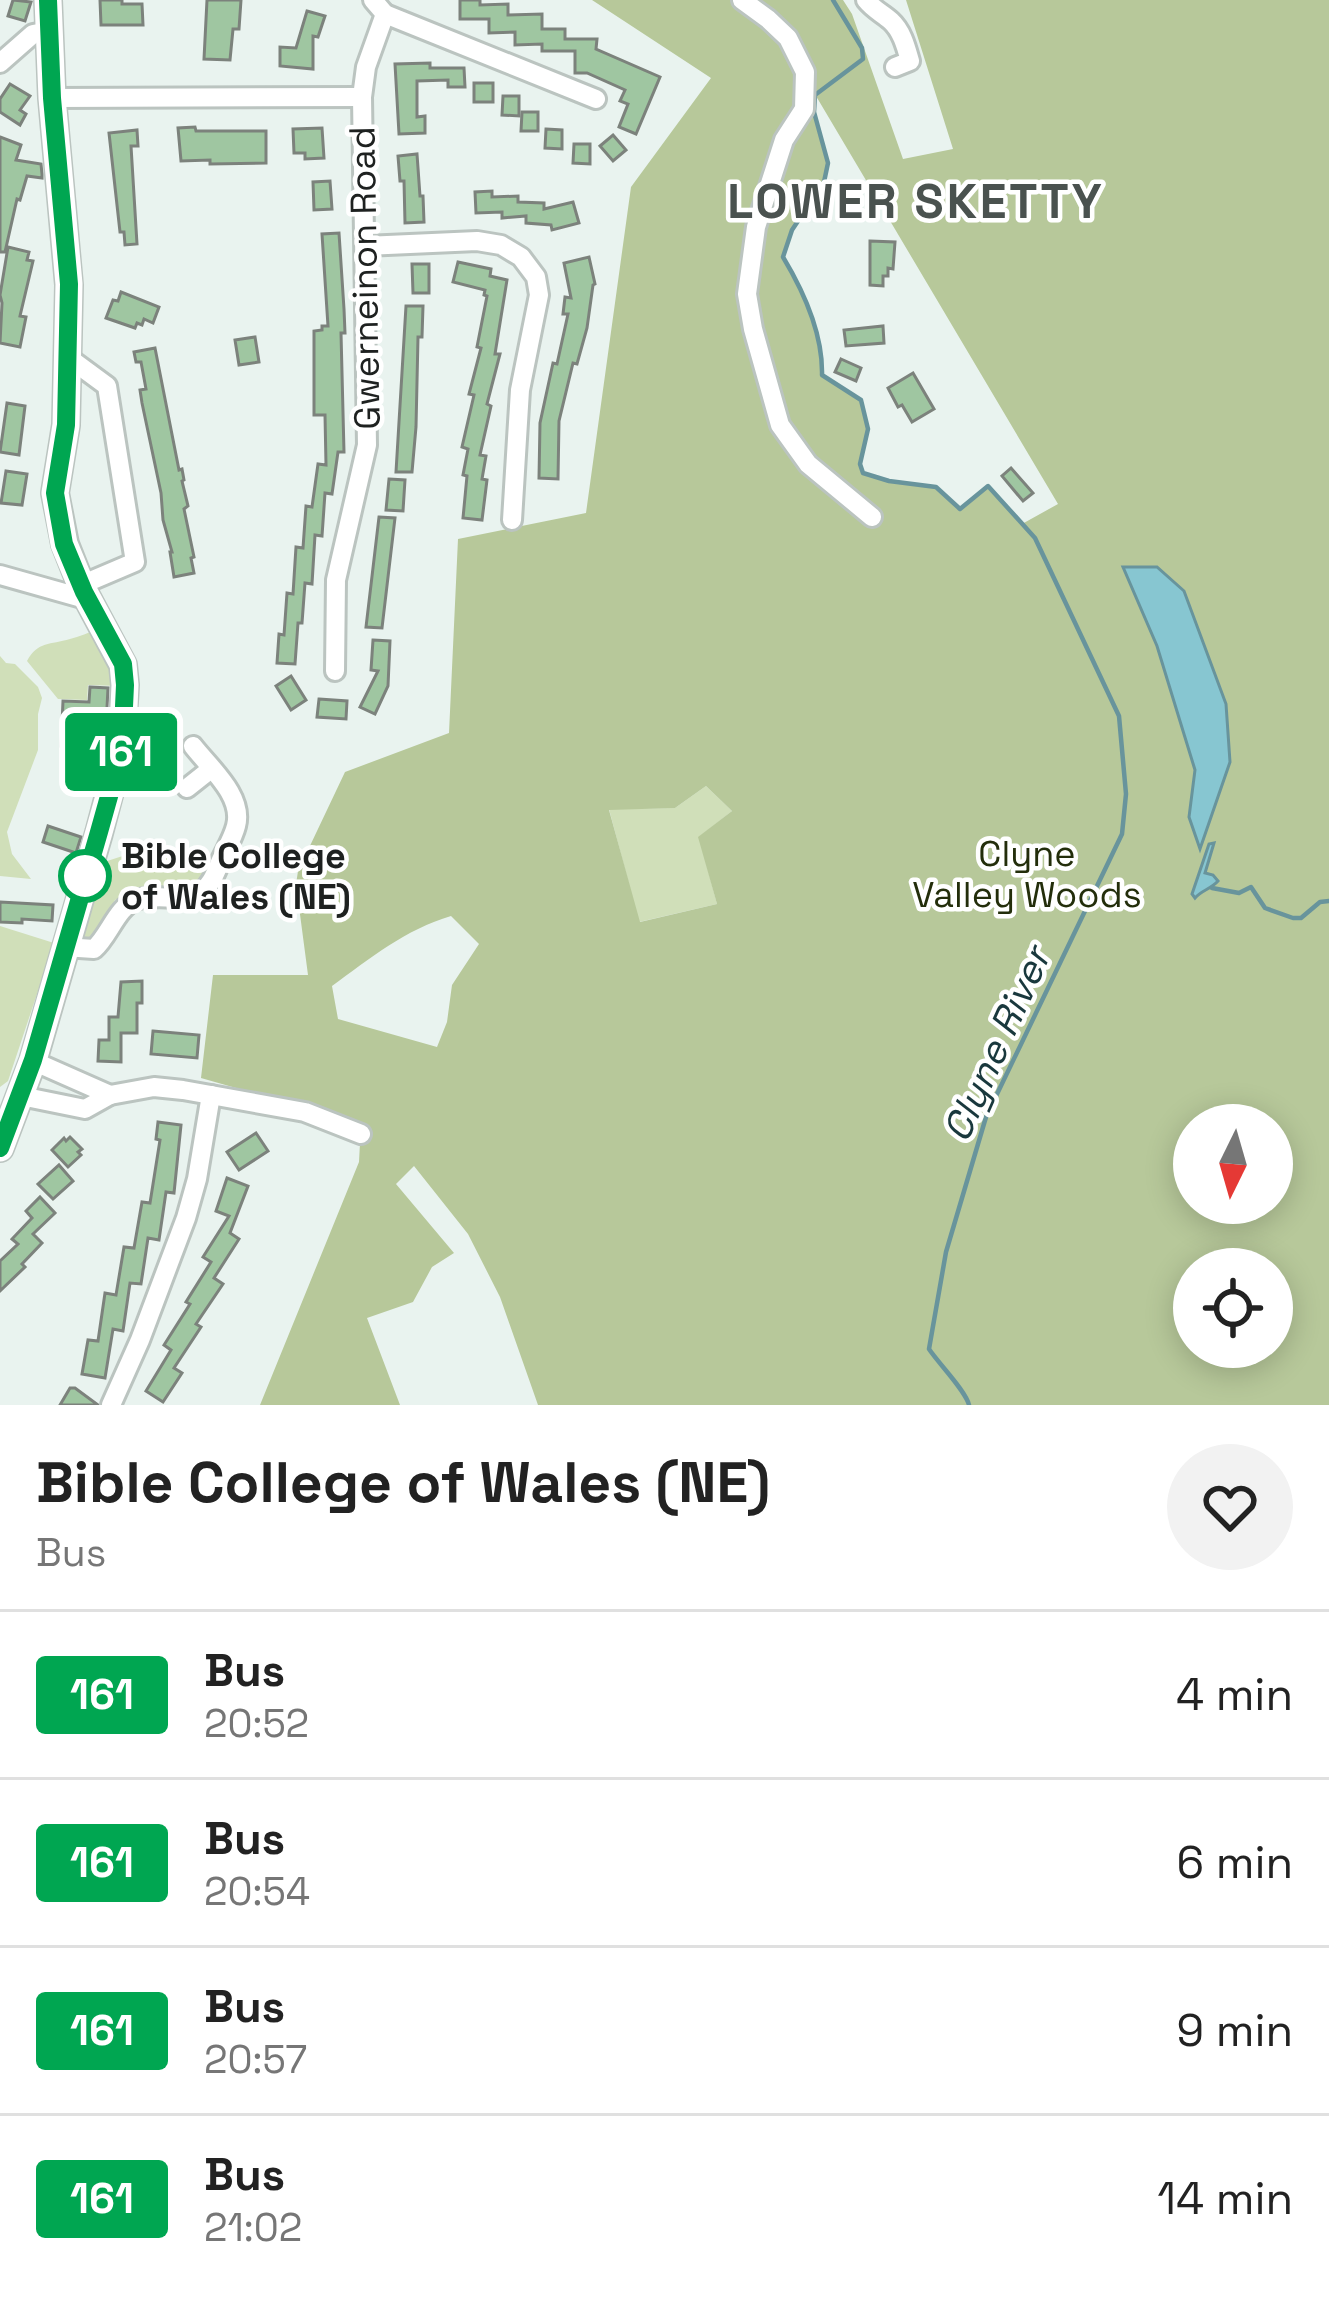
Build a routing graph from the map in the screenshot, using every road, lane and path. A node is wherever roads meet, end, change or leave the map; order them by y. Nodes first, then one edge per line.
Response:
1 (48, 0) edge
2 (742, 0) edge
3 (866, 0) edge
4 (379, 7) edge
5 (49, 31) junction
6 (0, 63) edge
7 (895, 67) dead end
8 (567, 88) junction
9 (52, 98) junction
10 (362, 98) junction
11 (596, 99) dead end
12 (560, 110) dead end
13 (365, 247) junction
14 (69, 358) junction
15 (872, 517) dead end
16 (512, 520) dead end
17 (0, 575) edge
18 (85, 593) junction
19 (334, 671) dead end
20 (193, 746) dead end
21 (211, 770) junction
22 (188, 788) dead end
23 (64, 946) junction
24 (33, 1060) junction
25 (110, 1095) junction
26 (212, 1095) junction
27 (21, 1096) junction
28 (361, 1134) dead end
29 (0, 1148) edge
30 (111, 1405) edge

1 - 5 main road
2 - 15 street
3 - 7 street
4 - 8 street
4 - 10 street, Gwerneinon Road
5 - 6 street
5 - 9 main road
8 - 11 street
8 - 12 street
9 - 10 street, Gwerneinon Road
9 - 14 main road
10 - 13 street, Gwerneinon Road
13 - 16 street
13 - 19 street, Gwerneinon Road
14 - 18 main road
14 - 18 street
17 - 18 street
18 - 23 main road
20 - 21 street
21 - 22 street
21 - 23 street
23 - 24 main road
24 - 25 street
24 - 27 main road
25 - 26 street
25 - 27 street
26 - 28 street
26 - 30 street
27 - 29 main road

